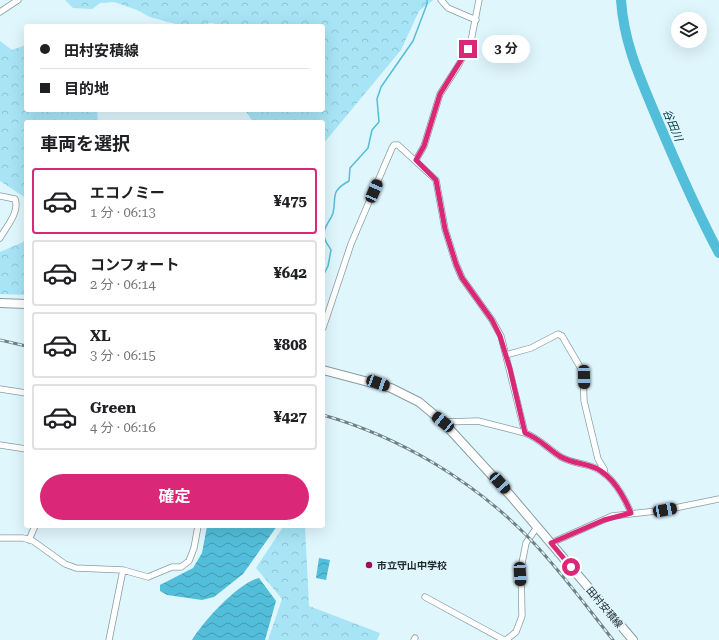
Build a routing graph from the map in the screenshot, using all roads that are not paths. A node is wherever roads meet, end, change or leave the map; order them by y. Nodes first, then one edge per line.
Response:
1 (18, 0) edge
2 (441, 0) edge
3 (480, 0) edge
4 (0, 12) edge
5 (476, 20) junction
6 (416, 160) junction
7 (0, 196) edge
8 (0, 238) edge
9 (0, 303) edge
10 (24, 304) edge
11 (325, 322) edge
12 (506, 355) junction
13 (325, 371) edge
14 (0, 389) edge
15 (24, 393) edge
16 (443, 422) junction
17 (525, 433) junction
18 (0, 445) edge
19 (24, 449) edge
20 (605, 474) junction
21 (719, 499) edge
22 (631, 513) junction
23 (537, 527) junction
24 (34, 528) edge
25 (198, 528) edge
26 (0, 538) edge
27 (29, 540) junction
28 (551, 543) junction
29 (123, 570) junction
30 (426, 597) dead end
31 (109, 640) edge
32 (505, 640) edge
33 (633, 640) edge

1 - 4 street
2 - 5 street
3 - 5 street
5 - 6 street
6 - 11 street
6 - 12 street
7 - 8 street
9 - 10 main road
12 - 17 street
12 - 20 street
13 - 16 main road, 田村安積線
14 - 15 street
16 - 17 street
16 - 23 main road, 田村安積線
17 - 20 street
18 - 19 street
20 - 22 street
21 - 22 street
22 - 28 street
23 - 28 main road, 田村安積線
23 - 32 street
24 - 27 street
25 - 29 street
26 - 27 street
27 - 29 street
28 - 33 main road, 田村安積線
29 - 31 street
30 - 32 street

